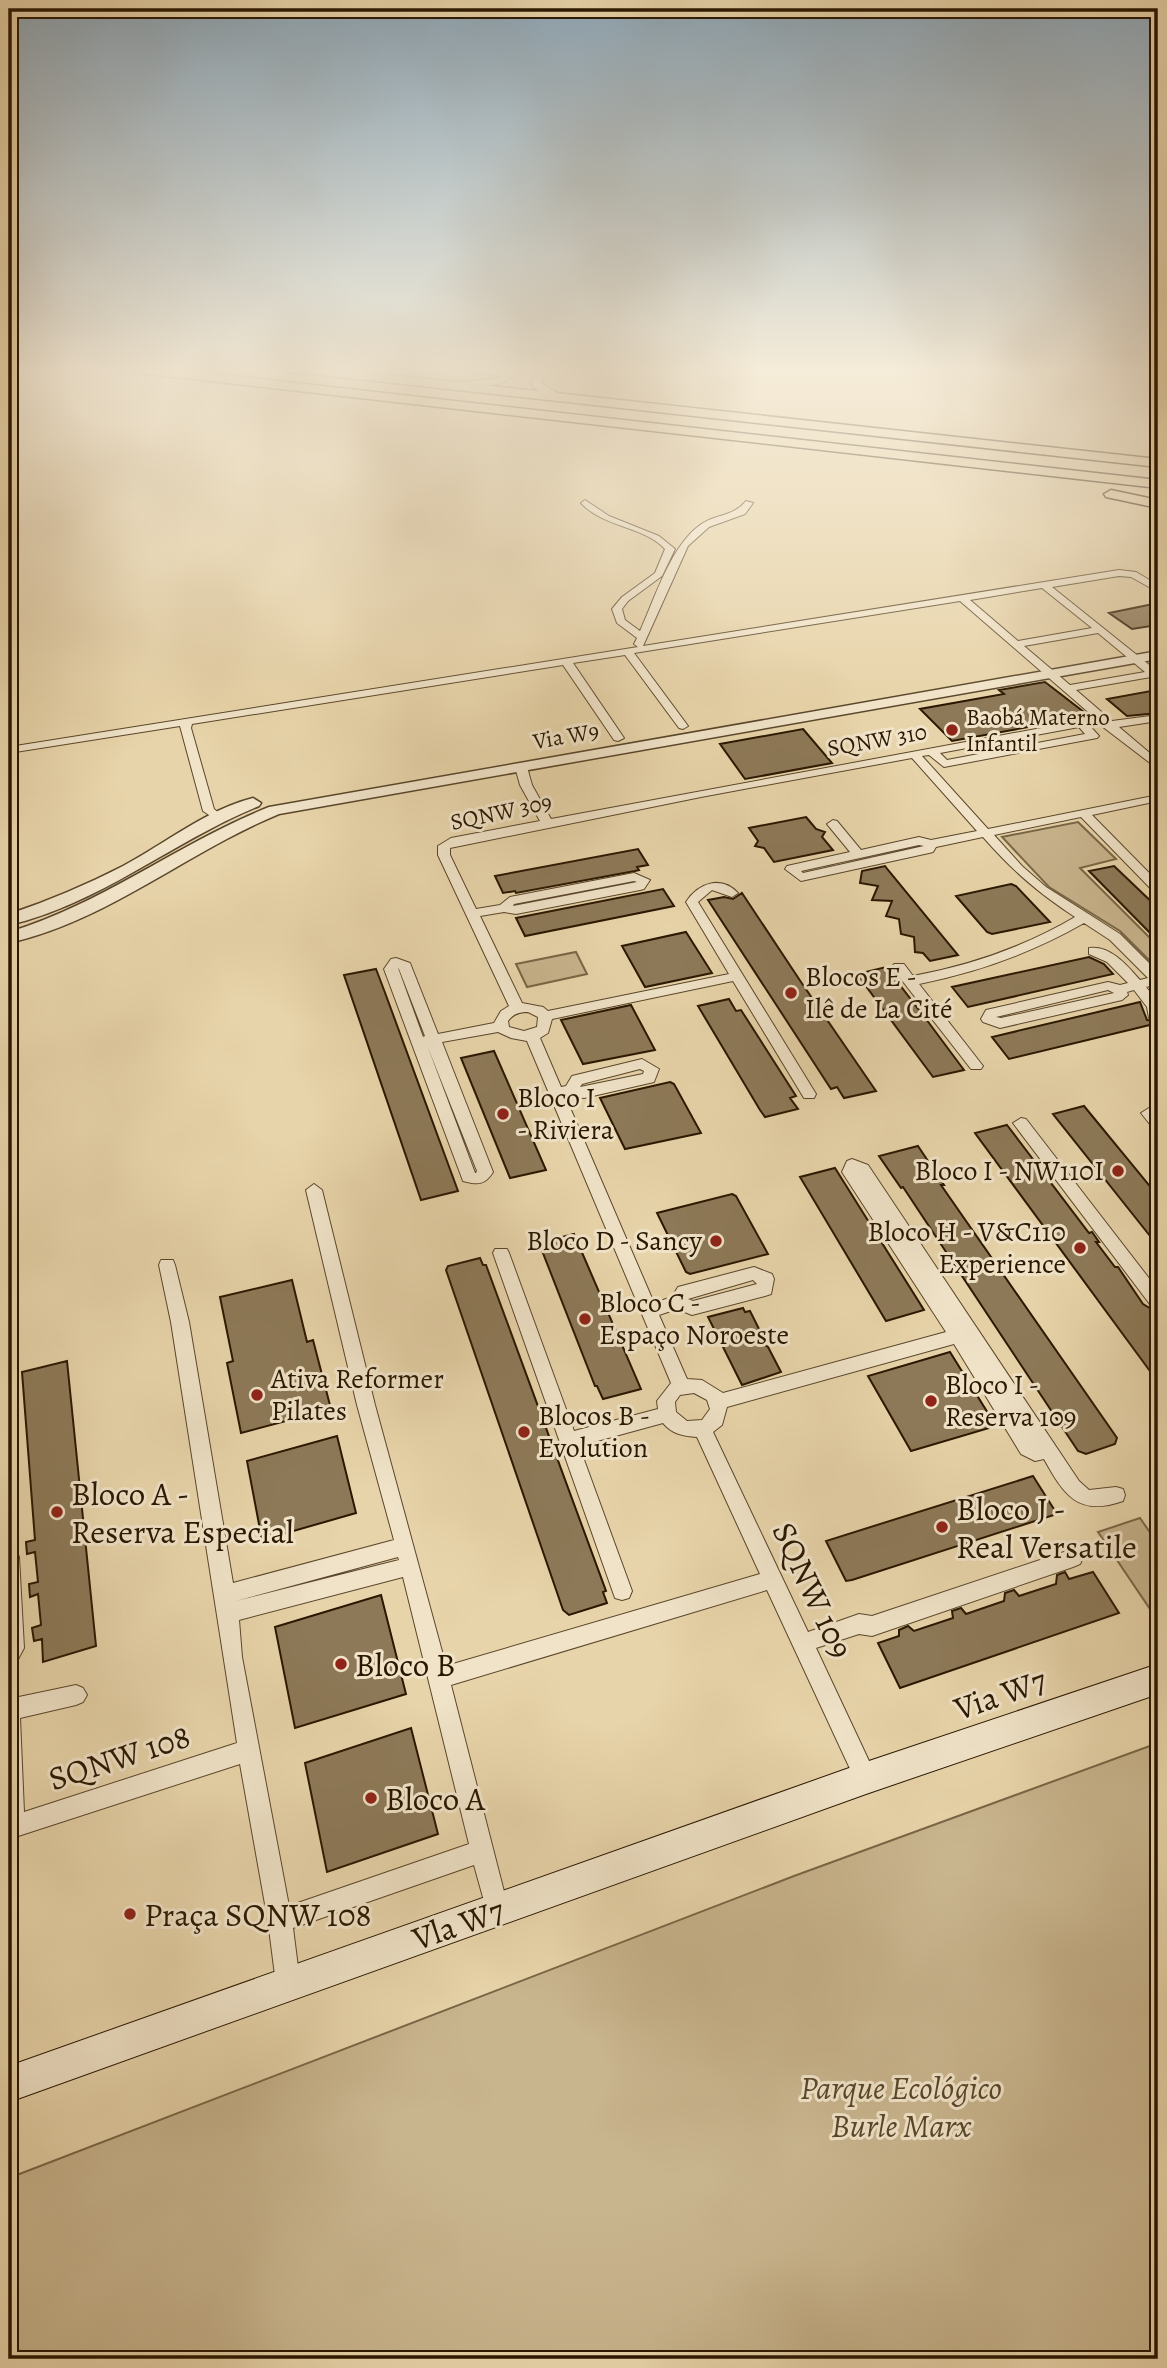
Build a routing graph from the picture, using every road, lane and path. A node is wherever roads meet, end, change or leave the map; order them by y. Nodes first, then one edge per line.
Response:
1 (1036, 478) edge
2 (1100, 478) edge
3 (1158, 484) edge
4 (585, 503) dead end
5 (749, 503) dead end
6 (1158, 504) edge
7 (1044, 585) junction
8 (1158, 590) edge
9 (962, 598) junction
10 (1100, 630) junction
11 (642, 637) junction
12 (1015, 644) junction
13 (1158, 645) edge
14 (632, 650) junction
15 (1131, 655) junction
16 (1158, 655) edge
17 (566, 661) junction
18 (1044, 669) junction
19 (1156, 675) edge
20 (1067, 689) junction
21 (188, 720) junction
22 (1158, 720) edge
23 (683, 726) junction
24 (1108, 726) junction
25 (618, 738) junction
26 (9, 750) edge
27 (915, 755) junction
28 (516, 762) junction
29 (1158, 766) edge
30 (701, 793) joint
31 (1158, 798) edge
32 (1083, 812) junction
33 (218, 817) junction
34 (547, 823) junction
35 (834, 824) dead end
36 (986, 833) junction
37 (931, 844) junction
38 (857, 853) junction
39 (1158, 889) edge
40 (732, 892) dead end
41 (504, 908) junction
42 (472, 914) junction
43 (1083, 918) junction
44 (9, 920) edge
45 (9, 938) edge
46 (1094, 951) dead end
47 (900, 967) dead end
48 (738, 976) junction
49 (1158, 980) edge
50 (911, 981) junction
51 (1136, 985) junction
52 (1120, 989) junction
53 (517, 1008) junction
54 (1154, 1015) dead end
55 (545, 1016) junction
56 (502, 1027) junction
57 (531, 1036) junction
58 (426, 1041) junction
59 (976, 1066) dead end
60 (809, 1094) dead end
61 (1021, 1123) dead end
62 (314, 1190) dead end
63 (501, 1253) dead end
64 (167, 1265) dead end
65 (1157, 1298) edge
66 (678, 1302) dead end
67 (649, 1311) junction
68 (965, 1334) junction
69 (681, 1386) junction
70 (719, 1402) junction
71 (667, 1415) junction
72 (702, 1429) junction
73 (566, 1441) junction
74 (1116, 1495) dead end
75 (407, 1556) junction
76 (9, 1557) edge
77 (1073, 1558) dead end
78 (773, 1579) junction
79 (622, 1591) dead end
80 (226, 1604) junction
81 (803, 1643) junction
82 (9, 1656) edge
83 (437, 1679) junction
84 (1158, 1679) edge
85 (76, 1695) dead end
86 (9, 1709) edge
87 (249, 1750) junction
88 (866, 1778) junction
89 (11, 1827) edge
90 (480, 1851) junction
91 (497, 1912) junction
92 (280, 1922) junction
93 (288, 1983) junction
94 (9, 2084) edge

1 - 6 highway
2 - 3 highway
4 - 11 street
5 - 11 street
7 - 8 street
7 - 9 street
7 - 10 street
9 - 12 street
9 - 14 street
10 - 12 street
10 - 15 street
11 - 14 street
12 - 18 street
13 - 15 street, Via W9
14 - 17 street
14 - 23 street
15 - 16 street, Via W9
15 - 18 street, Via W9
15 - 19 street
17 - 21 street
17 - 25 street
18 - 20 street
18 - 23 street, Via W9
18 - 28 street, Via W9
19 - 20 street
20 - 24 street
21 - 26 street
21 - 33 street
22 - 24 street, SQNW 310
23 - 25 street, Via W9
24 - 27 street, SQNW 310
24 - 29 street
25 - 28 street, Via W9
27 - 30 street, SQNW 310
27 - 36 street
28 - 33 street, Via W9
28 - 34 street
28 - 45 street, Via W9
30 - 34 street, SQNW 309
31 - 32 street
32 - 36 street
32 - 39 street
33 - 44 street, Via W9
34 - 42 street, SQNW 309
35 - 38 street
36 - 37 street
36 - 43 street
37 - 38 street
37 - 38 street
40 - 48 street
41 - 41 street
41 - 42 street
42 - 53 street, SQNW 309
43 - 49 street
43 - 50 street
46 - 51 street
47 - 50 street
48 - 55 street
48 - 60 street
49 - 51 street
50 - 59 street
51 - 52 street
51 - 54 street
52 - 52 street
53 - 55 street
53 - 56 street
55 - 57 street
56 - 57 street
56 - 58 street
57 - 67 street
58 - 58 street
61 - 65 street
62 - 75 street
63 - 73 street
64 - 80 street
66 - 67 street
67 - 69 street
68 - 68 street
68 - 70 street
68 - 74 street
69 - 70 street
69 - 71 street
70 - 72 street
71 - 72 street
71 - 73 street
72 - 78 street, SQNW 109
73 - 79 street
75 - 80 street
75 - 83 street
76 - 82 street
77 - 81 street
78 - 81 street, SQNW 109
78 - 83 street
80 - 87 street
81 - 88 street, SQNW 109
83 - 90 street
84 - 88 main road, Via W7
85 - 86 street
86 - 89 street
87 - 89 street, SQNW 108
87 - 92 street
88 - 91 main road, Vla W7
90 - 91 street
90 - 92 street
91 - 93 main road, Vla W7
92 - 93 street
93 - 94 main road, Vla W7

